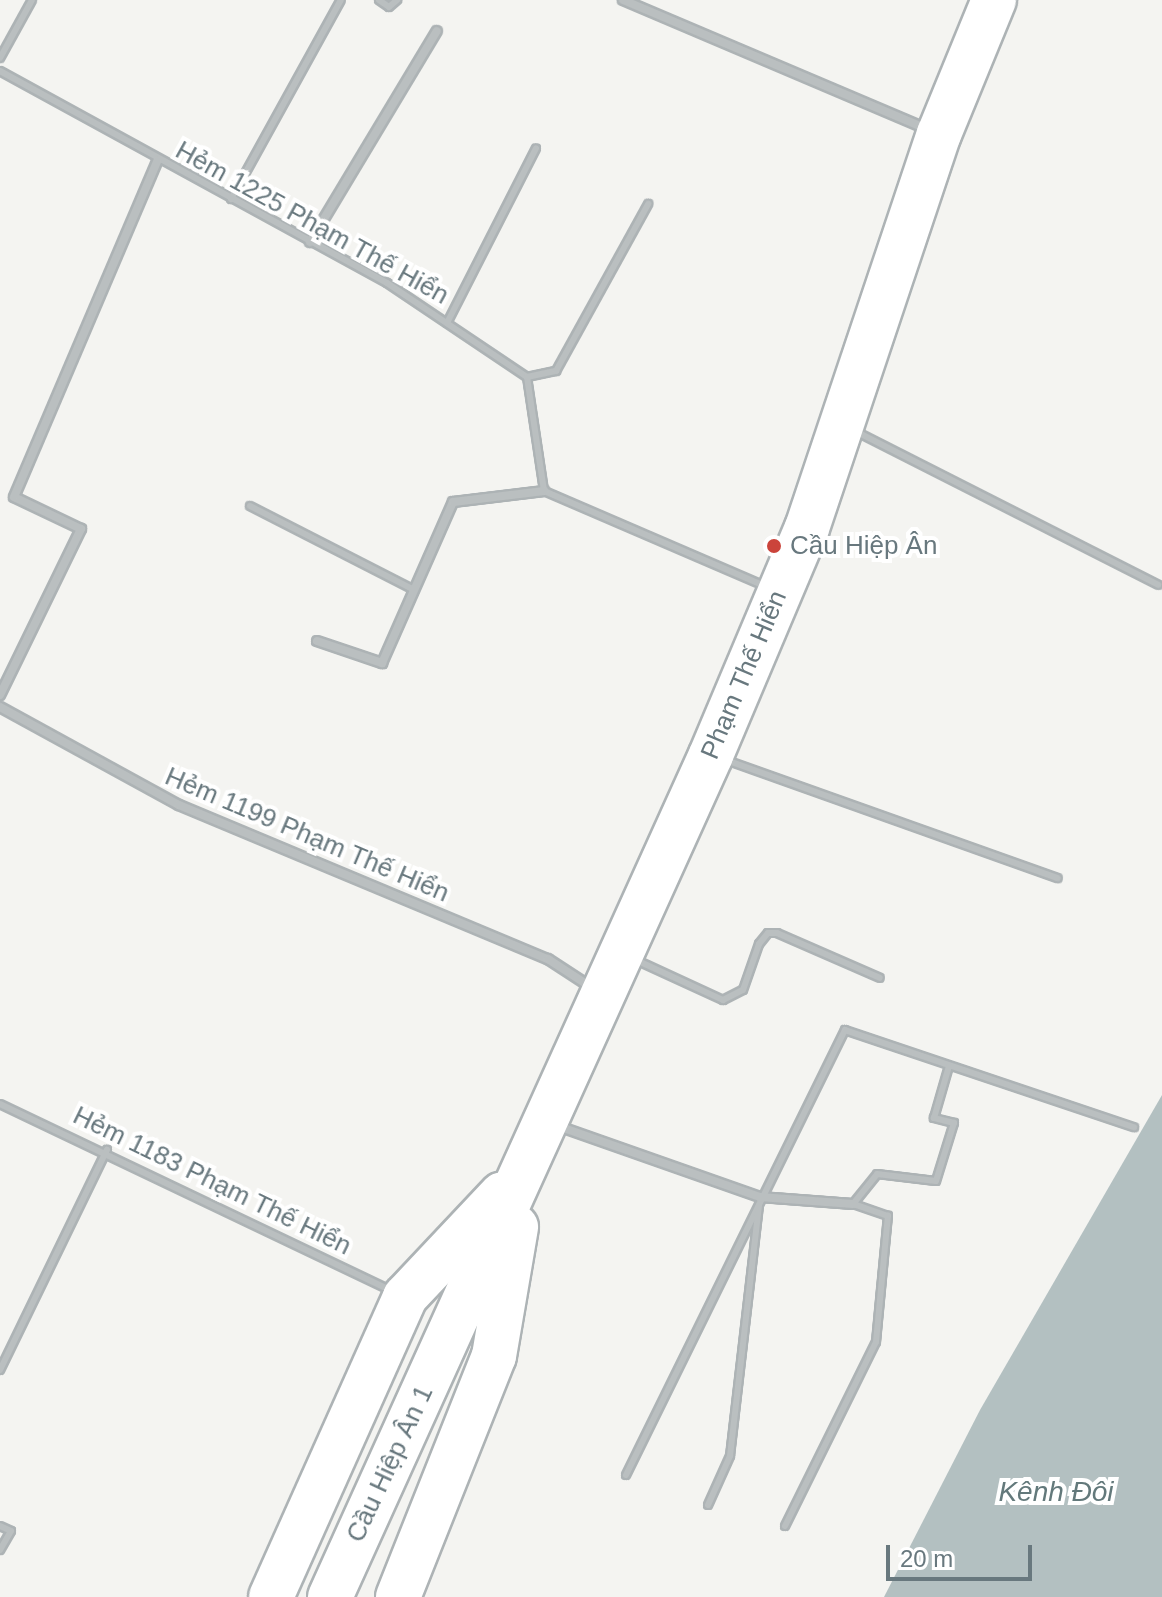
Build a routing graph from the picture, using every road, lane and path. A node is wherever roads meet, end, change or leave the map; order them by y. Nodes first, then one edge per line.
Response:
1 (32, 0) edge
2 (341, 0) edge
3 (379, 0) edge
4 (397, 0) edge
5 (623, 0) edge
6 (994, 0) edge
7 (437, 31) dead end
8 (0, 58) edge
9 (0, 71) edge
10 (939, 134) junction
11 (536, 148) dead end
12 (158, 160) junction
13 (231, 199) junction
14 (648, 204) dead end
15 (310, 242) junction
16 (447, 323) junction
17 (527, 377) junction
18 (842, 424) junction
19 (544, 491) junction
20 (250, 506) dead end
21 (1158, 585) dead end
22 (414, 590) junction
23 (778, 592) junction
24 (317, 641) dead end
25 (0, 695) edge
26 (0, 707) edge
27 (711, 755) junction
28 (1058, 878) dead end
29 (621, 953) junction
30 (880, 978) dead end
31 (600, 993) junction
32 (949, 1066) junction
33 (0, 1104) edge
34 (546, 1122) junction
35 (1134, 1127) dead end
36 (107, 1150) junction
37 (526, 1169) junction
38 (760, 1197) junction
39 (853, 1204) junction
40 (405, 1297) junction
41 (451, 1332) joint
42 (0, 1370) edge
43 (626, 1475) dead end
44 (708, 1505) dead end
45 (0, 1526) edge
46 (785, 1526) dead end
47 (0, 1550) edge
48 (271, 1597) edge
49 (330, 1597) edge
50 (398, 1597) edge

1 - 8 lane
2 - 13 lane
3 - 4 lane
5 - 10 street
6 - 10 main road, Phạm Thế Hiển
7 - 15 street
9 - 12 lane, Hẻm 1225 Phạm Thế Hiển
10 - 18 main road, Phạm Thế Hiển
11 - 16 lane
12 - 13 lane, Hẻm 1225 Phạm Thế Hiển
12 - 25 street
13 - 15 lane, Hẻm 1225 Phạm Thế Hiển
14 - 17 lane
15 - 16 lane, Hẻm 1225 Phạm Thế Hiển
16 - 17 lane, Hẻm 1225 Phạm Thế Hiển
17 - 19 lane
18 - 21 lane
18 - 23 main road, Phạm Thế Hiển
19 - 22 street
19 - 23 lane
20 - 22 lane
22 - 24 street
23 - 27 main road, Phạm Thế Hiển
26 - 31 street, Hẻm 1199 Phạm Thế Hiển
27 - 28 lane
27 - 29 main road, Phạm Thế Hiển
29 - 30 lane
29 - 31 main road, Phạm Thế Hiển
31 - 34 main road, Phạm Thế Hiển
32 - 35 lane
32 - 38 lane
32 - 39 lane
33 - 36 lane, Hẻm 1183 Phạm Thế Hiển
34 - 37 main road, Phạm Thế Hiển
34 - 38 street
36 - 40 lane, Hẻm 1183 Phạm Thế Hiển
36 - 42 lane
37 - 40 main road
37 - 41 main road, Phạm Thế Hiển
37 - 50 main road
38 - 39 street
38 - 43 lane
38 - 44 lane
39 - 46 lane
40 - 48 main road
41 - 49 main road, Cầu Hiệp Ân 1
45 - 47 lane

